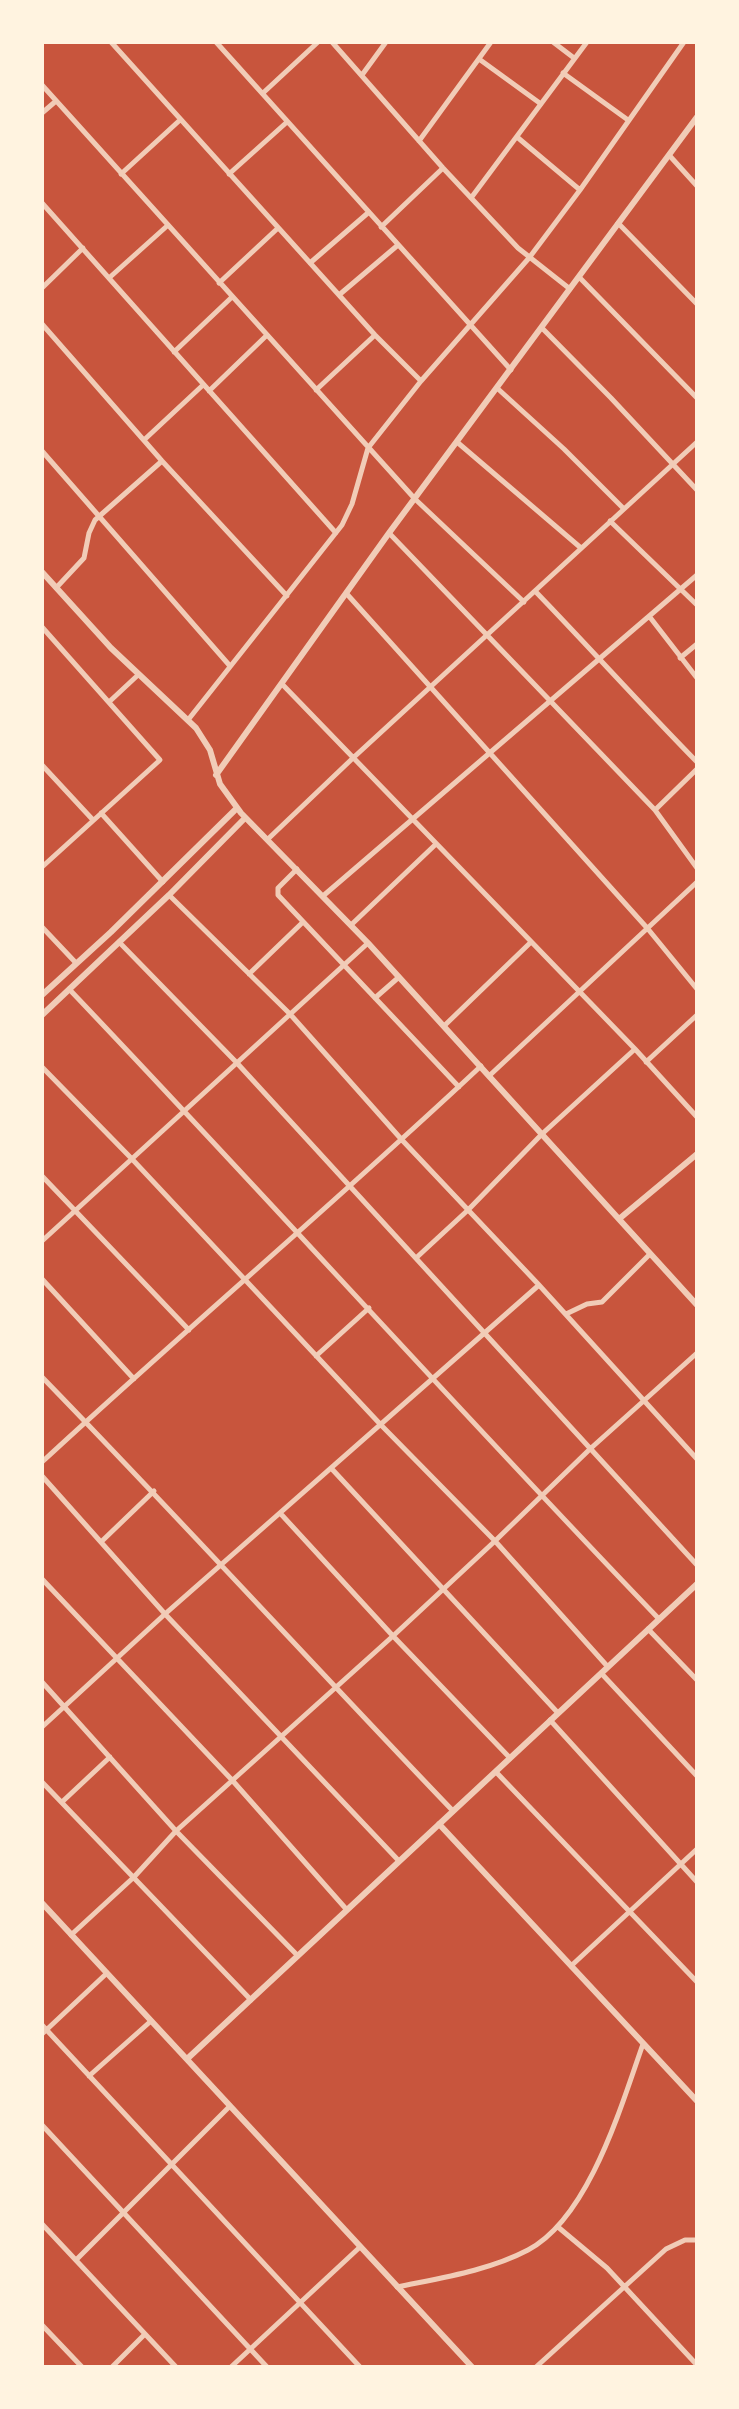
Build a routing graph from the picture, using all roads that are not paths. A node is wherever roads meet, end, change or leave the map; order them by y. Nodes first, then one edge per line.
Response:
1 (216, 42) edge
2 (318, 42) edge
3 (332, 42) edge
4 (386, 42) edge
5 (491, 42) edge
6 (553, 42) edge
7 (587, 42) edge
8 (684, 42) edge
9 (116, 44) edge
10 (575, 58) junction
11 (479, 59) junction
12 (563, 73) junction
13 (362, 75) junction
14 (42, 85) edge
15 (263, 93) junction
16 (56, 101) junction
17 (541, 104) junction
18 (42, 113) edge
19 (697, 117) edge
20 (180, 120) junction
21 (628, 120) junction
22 (287, 122) junction
23 (517, 137) junction
24 (419, 141) junction
25 (669, 155) junction
26 (443, 168) junction
27 (121, 174) junction
28 (229, 174) junction
29 (697, 186) edge
30 (580, 190) junction
31 (471, 198) junction
32 (42, 203) edge
33 (369, 212) junction
34 (618, 223) junction
35 (167, 226) junction
36 (381, 227) junction
37 (278, 228) junction
38 (398, 245) junction
39 (83, 248) junction
40 (529, 258) junction
41 (310, 263) junction
42 (109, 278) junction
43 (580, 278) junction
44 (219, 283) junction
45 (42, 288) edge
46 (570, 289) junction
47 (339, 295) junction
48 (232, 297) junction
49 (697, 304) edge
50 (43, 325) edge
51 (472, 325) junction
52 (542, 328) junction
53 (375, 335) junction
54 (266, 336) junction
55 (174, 352) junction
56 (511, 370) junction
57 (421, 381) junction
58 (203, 385) junction
59 (497, 388) junction
60 (316, 390) junction
61 (209, 391) junction
62 (697, 398) edge
63 (144, 440) junction
64 (457, 442) junction
65 (697, 442) edge
66 (368, 448) junction
67 (42, 451) edge
68 (162, 461) junction
69 (673, 464) junction
70 (697, 490) edge
71 (415, 499) junction
72 (624, 509) junction
73 (99, 517) junction
74 (610, 521) junction
75 (336, 533) junction
76 (389, 533) junction
77 (581, 548) junction
78 (42, 572) edge
79 (697, 575) edge
80 (56, 588) junction
81 (681, 589) junction
82 (535, 591) junction
83 (346, 593) junction
84 (287, 596) junction
85 (524, 602) junction
86 (697, 605) edge
87 (649, 616) junction
88 (42, 627) edge
89 (487, 635) junction
90 (697, 644) edge
91 (680, 658) junction
92 (600, 660) junction
93 (230, 666) junction
94 (138, 675) junction
95 (697, 678) edge
96 (282, 684) junction
97 (431, 686) junction
98 (549, 700) junction
99 (109, 702) junction
100 (188, 720) junction
101 (490, 752) junction
102 (353, 758) junction
103 (697, 762) edge
104 (42, 765) edge
105 (697, 769) edge
106 (216, 775) junction
107 (237, 808) junction
108 (655, 810) junction
109 (101, 813) junction
110 (245, 818) junction
111 (411, 819) junction
112 (93, 820) junction
113 (268, 839) junction
114 (436, 844) junction
115 (43, 865) edge
116 (697, 868) edge
117 (297, 869) junction
118 (163, 882) junction
119 (697, 882) edge
120 (169, 895) junction
121 (323, 896) junction
122 (303, 922) junction
123 (351, 925) junction
124 (42, 927) edge
125 (648, 929) junction
126 (119, 942) junction
127 (368, 943) junction
128 (530, 943) junction
129 (76, 963) junction
130 (344, 965) junction
131 (249, 974) junction
132 (399, 977) junction
133 (69, 989) junction
134 (697, 989) edge
135 (580, 993) junction
136 (42, 995) edge
137 (375, 998) junction
138 (290, 1014) junction
139 (42, 1015) edge
140 (697, 1015) edge
141 (444, 1026) junction
142 (635, 1049) junction
143 (646, 1062) junction
144 (237, 1063) junction
145 (481, 1066) junction
146 (42, 1067) edge
147 (489, 1076) junction
148 (459, 1087) junction
149 (185, 1111) junction
150 (697, 1117) edge
151 (542, 1134) junction
152 (402, 1140) junction
153 (697, 1154) edge
154 (132, 1159) junction
155 (42, 1176) edge
156 (349, 1185) junction
157 (76, 1210) junction
158 (468, 1210) junction
159 (619, 1219) junction
160 (299, 1232) junction
161 (42, 1241) edge
162 (650, 1254) junction
163 (415, 1258) junction
164 (42, 1279) edge
165 (245, 1279) junction
166 (539, 1285) junction
167 (697, 1305) edge
168 (369, 1308) junction
169 (565, 1315) junction
170 (189, 1330) junction
171 (483, 1333) junction
172 (697, 1353) edge
173 (316, 1356) junction
174 (42, 1377) edge
175 (434, 1378) junction
176 (134, 1379) junction
177 (643, 1402) junction
178 (86, 1422) junction
179 (381, 1425) junction
180 (590, 1449) junction
181 (697, 1459) edge
182 (42, 1462) edge
183 (331, 1468) junction
184 (42, 1476) edge
185 (154, 1491) junction
186 (541, 1496) junction
187 (280, 1513) junction
188 (495, 1541) junction
189 (101, 1542) junction
190 (697, 1565) edge
191 (222, 1566) junction
192 (42, 1579) edge
193 (697, 1584) edge
194 (50, 1587) junction
195 (444, 1588) junction
196 (42, 1594) edge
197 (165, 1614) junction
198 (659, 1619) junction
199 (648, 1629) junction
200 (393, 1636) junction
201 (116, 1658) junction
202 (608, 1667) junction
203 (601, 1673) junction
204 (697, 1680) edge
205 (42, 1682) edge
206 (334, 1687) junction
207 (64, 1705) junction
208 (558, 1713) junction
209 (550, 1720) junction
210 (42, 1727) edge
211 (280, 1737) junction
212 (110, 1757) junction
213 (510, 1758) junction
214 (496, 1772) junction
215 (697, 1776) edge
216 (232, 1780) junction
217 (42, 1782) edge
218 (62, 1802) junction
219 (453, 1811) junction
220 (439, 1824) junction
221 (176, 1831) junction
222 (697, 1849) edge
223 (399, 1861) junction
224 (681, 1865) junction
225 (134, 1877) junction
226 (697, 1882) edge
227 (42, 1903) edge
228 (347, 1910) junction
229 (630, 1912) junction
230 (71, 1935) junction
231 (298, 1956) junction
232 (571, 1966) junction
233 (107, 1973) junction
234 (697, 1982) edge
235 (251, 2000) junction
236 (151, 2021) junction
237 (43, 2029) edge
238 (643, 2044) junction
239 (187, 2059) junction
240 (89, 2076) junction
241 (697, 2101) edge
242 (230, 2106) junction
243 (42, 2125) edge
244 (171, 2165) junction
245 (123, 2213) junction
246 (42, 2224) edge
247 (558, 2227) junction
248 (697, 2240) edge
249 (360, 2247) junction
250 (76, 2260) junction
251 (625, 2286) junction
252 (397, 2287) junction
253 (298, 2303) junction
254 (42, 2325) edge
255 (145, 2334) junction
256 (249, 2348) junction
257 (697, 2365) edge
258 (82, 2367) edge
259 (112, 2367) edge
260 (176, 2367) edge
261 (231, 2367) edge
262 (267, 2367) edge
263 (360, 2367) edge
264 (472, 2367) edge
265 (536, 2367) edge

1 - 15 street
2 - 15 street
3 - 13 street
4 - 13 street
5 - 11 street
6 - 10 street
7 - 10 street
8 - 21 street
9 - 20 street
10 - 12 street
11 - 17 street
11 - 24 street
12 - 17 street
12 - 21 street
13 - 24 street
14 - 16 street
15 - 22 street
16 - 18 street
16 - 27 street
17 - 23 street
19 - 25 street
20 - 27 street
20 - 28 street
21 - 30 street
22 - 28 street
22 - 33 street
23 - 30 street
23 - 31 street
24 - 26 street
25 - 29 street
25 - 34 street
26 - 31 street
26 - 36 street
27 - 35 street
28 - 37 street
30 - 40 street
31 - 40 street
32 - 39 street
33 - 36 street
33 - 41 street
34 - 43 street
34 - 49 street
35 - 42 street
35 - 44 street
36 - 38 street
37 - 41 street
37 - 44 street
38 - 47 street
38 - 51 street
39 - 42 street
39 - 45 street
40 - 46 street
40 - 51 street
41 - 47 street
42 - 55 street
43 - 46 street
43 - 62 street
44 - 48 street
46 - 52 street
47 - 53 street
48 - 54 street
48 - 55 street
50 - 63 street
51 - 56 street
51 - 57 street
52 - 56 street
52 - 69 street
53 - 57 street
53 - 60 street
54 - 60 street
54 - 61 street
55 - 58 street
56 - 59 street
57 - 66 street
58 - 61 street
58 - 63 street
59 - 64 street
59 - 72 street
60 - 66 street
61 - 75 street
63 - 68 street
64 - 71 street
64 - 77 street
65 - 69 street
66 - 71 street
66 - 75 street
67 - 73 street
68 - 73 street
68 - 84 street
69 - 70 street
69 - 72 street
71 - 76 street
71 - 85 street
72 - 74 street
73 - 80 street
73 - 93 street
74 - 77 street
74 - 81 street
75 - 84 street
76 - 83 street
76 - 89 street
77 - 82 street
78 - 80 street
79 - 81 street
80 - 94 street
81 - 86 street
81 - 87 street
82 - 85 street
82 - 92 street
83 - 96 street
83 - 97 street
84 - 93 street
85 - 89 street
87 - 91 street
87 - 92 street
88 - 99 street
89 - 97 street
89 - 98 street
90 - 91 street
91 - 95 street
92 - 98 street
92 - 103 street
93 - 100 street
94 - 99 street
94 - 100 street
96 - 102 street
96 - 106 street
97 - 101 street
97 - 102 street
98 - 101 street
98 - 108 street
99 - 109 street
100 - 106 street
101 - 111 street
101 - 125 street
102 - 111 street
102 - 113 street
104 - 112 street
105 - 108 street
106 - 107 street
107 - 110 street
107 - 118 street
108 - 116 street
109 - 112 street
109 - 118 street
110 - 113 street
110 - 120 street
111 - 114 street
111 - 121 street
112 - 115 street
113 - 117 street
114 - 123 street
114 - 128 street
117 - 121 street
117 - 122 street
118 - 129 street
119 - 125 street
120 - 126 street
120 - 131 street
121 - 123 street
122 - 130 street
122 - 131 street
123 - 127 street
124 - 129 street
125 - 134 street
125 - 135 street
126 - 133 street
126 - 144 street
127 - 130 street
127 - 132 street
128 - 135 street
128 - 141 street
129 - 136 street
130 - 137 street
130 - 138 street
131 - 138 street
132 - 137 street
132 - 141 street
133 - 139 street
133 - 149 street
135 - 142 street
135 - 147 street
137 - 148 street
138 - 144 street
138 - 152 street
140 - 143 street
141 - 145 street
142 - 143 street
142 - 151 street
143 - 150 street
144 - 149 street
144 - 156 street
145 - 147 street
145 - 148 street
146 - 154 street
147 - 151 street
148 - 152 street
149 - 154 street
149 - 160 street
151 - 158 street
151 - 159 street
152 - 156 street
152 - 158 street
153 - 159 street
154 - 157 street
154 - 165 street
155 - 157 street
156 - 160 street
156 - 163 street
157 - 161 street
157 - 170 street
158 - 163 street
158 - 166 street
159 - 162 street
160 - 165 street
160 - 168 street
162 - 167 street
162 - 169 street
163 - 171 street
164 - 176 street
165 - 170 street
165 - 173 street
166 - 169 street
166 - 171 street
168 - 173 street
168 - 175 street
169 - 177 street
170 - 176 street
171 - 175 street
171 - 180 street
172 - 177 street
173 - 179 street
174 - 178 street
175 - 179 street
175 - 186 street
176 - 178 street
177 - 180 street
177 - 181 street
178 - 182 street
178 - 185 street
179 - 183 street
179 - 188 street
180 - 186 street
180 - 190 street
183 - 187 street
183 - 195 street
184 - 189 street
185 - 189 street
185 - 191 street
186 - 188 street
186 - 198 street
187 - 191 street
187 - 200 street
188 - 195 street
188 - 202 street
189 - 197 street
191 - 197 street
191 - 206 street
192 - 194 street
193 - 198 street
194 - 196 street
194 - 201 street
195 - 200 street
195 - 208 street
197 - 201 street
197 - 211 street
198 - 199 street
199 - 202 street
199 - 204 street
200 - 206 street
200 - 213 street
201 - 207 street
201 - 216 street
202 - 203 street
203 - 208 street
203 - 215 street
205 - 207 street
206 - 211 street
206 - 219 street
207 - 210 street
207 - 212 street
208 - 209 street
209 - 213 street
209 - 224 street
211 - 216 street
211 - 223 street
212 - 218 street
212 - 221 street
213 - 214 street
214 - 219 street
214 - 229 street
216 - 221 street
216 - 228 street
217 - 218 street
218 - 225 street
219 - 220 street
220 - 223 street
220 - 232 street
221 - 225 street
221 - 231 street
222 - 224 street
223 - 228 street
224 - 226 street
224 - 229 street
225 - 230 street
225 - 235 street
227 - 230 street
228 - 231 street
229 - 232 street
229 - 234 street
230 - 233 street
231 - 235 street
232 - 238 street
233 - 236 street
233 - 237 street
235 - 239 street
236 - 239 street
236 - 240 street
237 - 240 street
238 - 241 street
238 - 247 street
239 - 242 street
240 - 244 street
242 - 244 street
242 - 249 street
243 - 245 street
244 - 245 street
244 - 253 street
245 - 250 street
245 - 256 street
246 - 250 street
247 - 251 street
247 - 252 street
248 - 251 street
249 - 252 street
249 - 253 street
250 - 255 street
251 - 257 street
251 - 265 street
252 - 264 street
253 - 256 street
253 - 263 street
254 - 258 street
255 - 259 street
255 - 260 street
256 - 261 street
256 - 262 street

